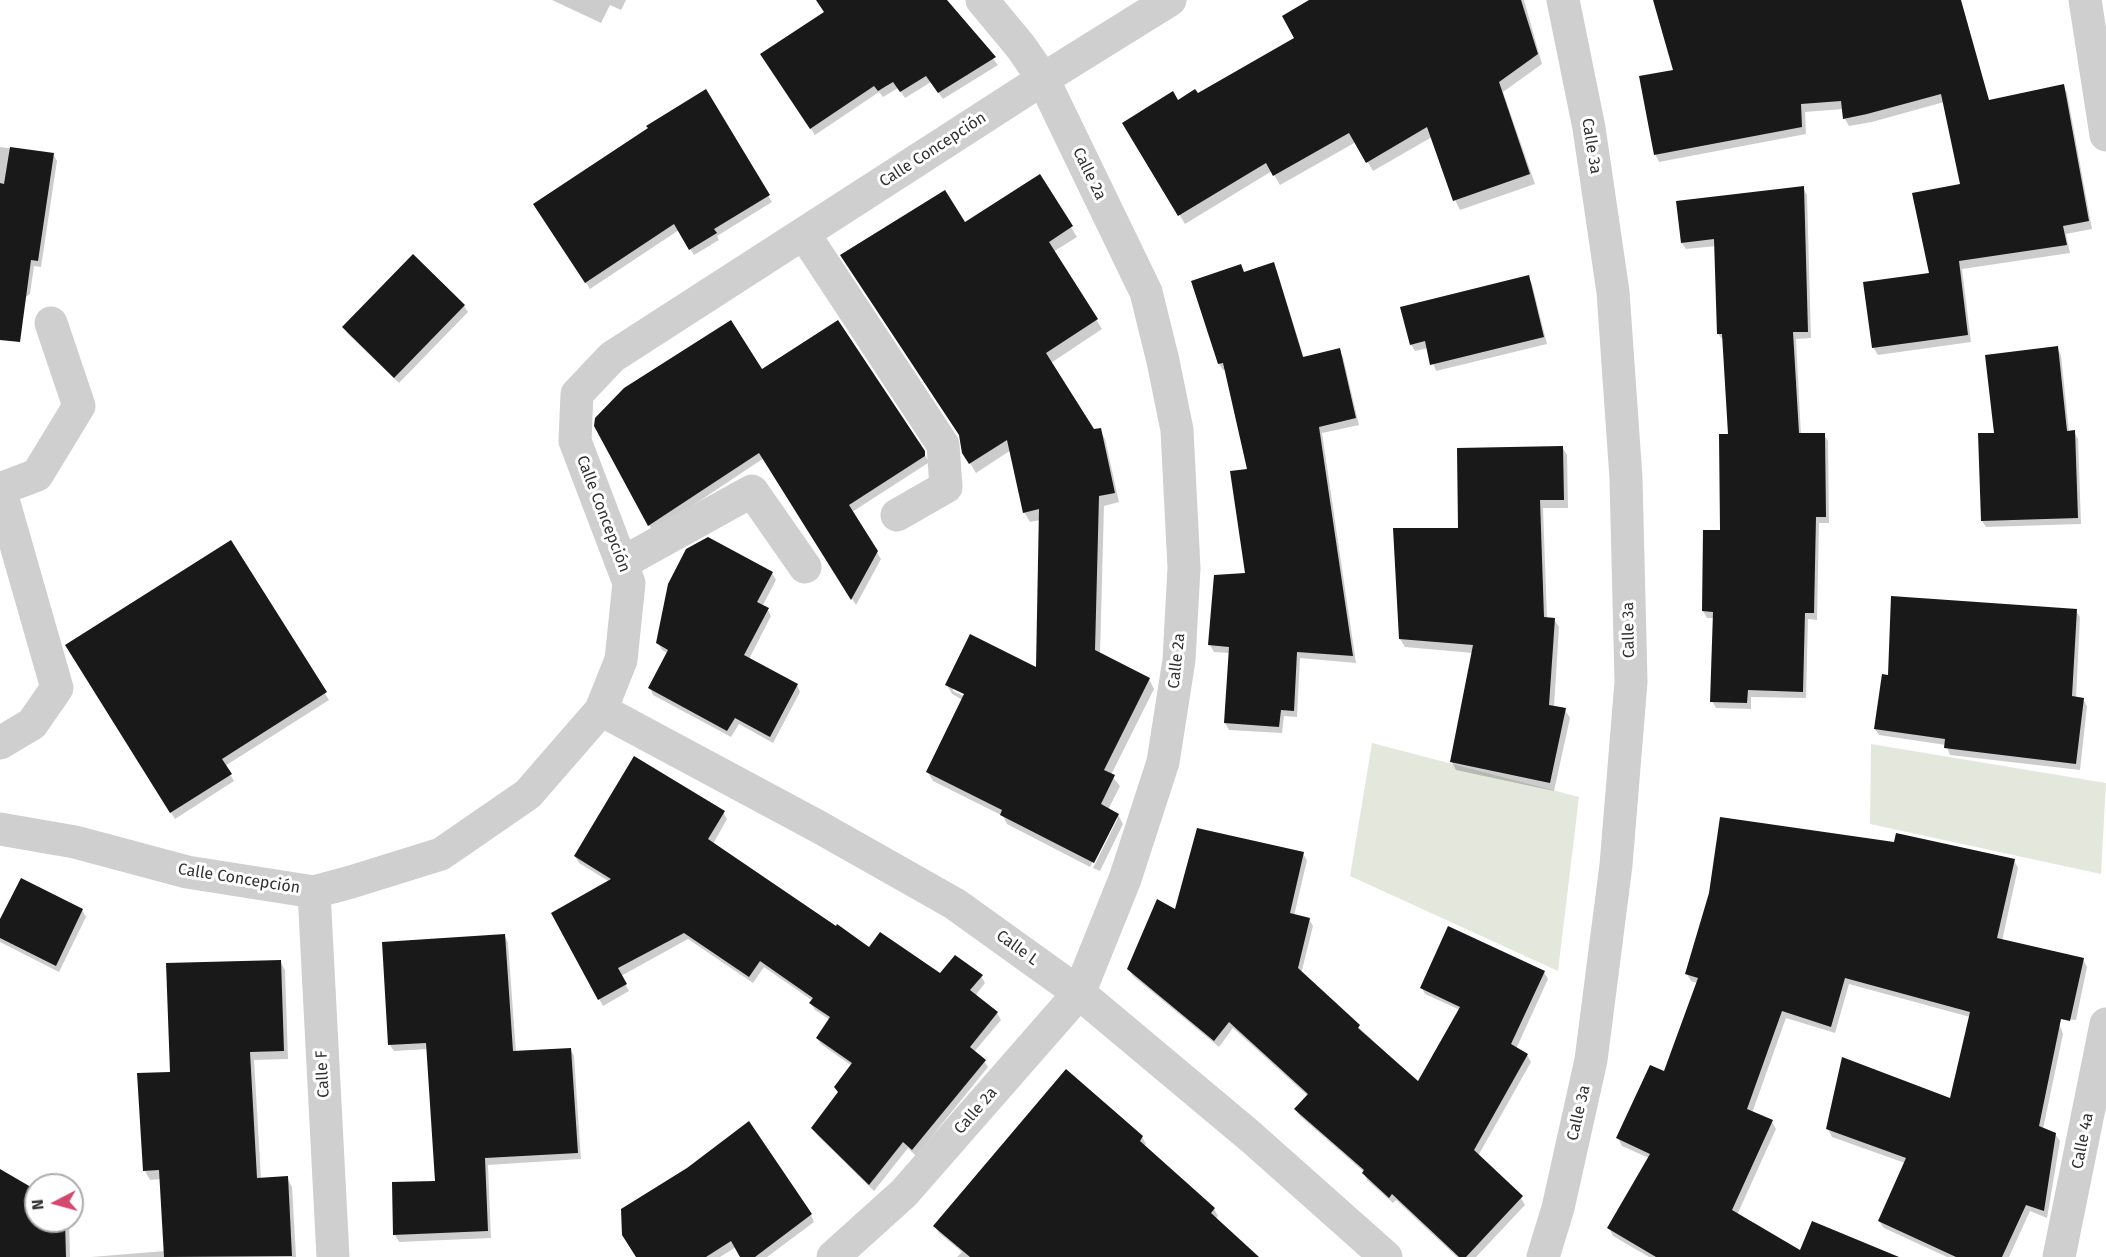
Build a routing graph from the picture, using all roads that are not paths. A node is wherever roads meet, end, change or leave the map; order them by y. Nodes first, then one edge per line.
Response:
1 (982, 0) edge
2 (1170, 0) edge
3 (1563, 0) edge
4 (2085, 0) edge
5 (1043, 79) junction
6 (2106, 135) edge
7 (804, 234) junction
8 (51, 323) dead end
9 (897, 515) dead end
10 (622, 563) junction
11 (805, 567) dead end
12 (600, 710) junction
13 (0, 743) edge
14 (0, 829) edge
15 (314, 892) junction
16 (1079, 993) junction
17 (2106, 1024) edge
18 (333, 1257) edge
19 (833, 1257) edge
20 (1386, 1257) edge
21 (1543, 1257) edge
22 (2059, 1257) edge

1 - 5 street, Calle 2a
2 - 5 street, Calle Concepción
3 - 21 street, Calle 3a
4 - 6 street
5 - 7 street, Calle Concepción
5 - 16 street, Calle 2a
7 - 9 street
7 - 10 street, Calle Concepción
8 - 13 street
10 - 11 street
10 - 12 street, Calle Concepción
12 - 15 street, Calle Concepción
12 - 16 street, Calle L
14 - 15 street, Calle Concepción
15 - 18 street, Calle F
16 - 19 street, Calle 2a
16 - 20 street, Calle L
17 - 22 street, Calle 4a

